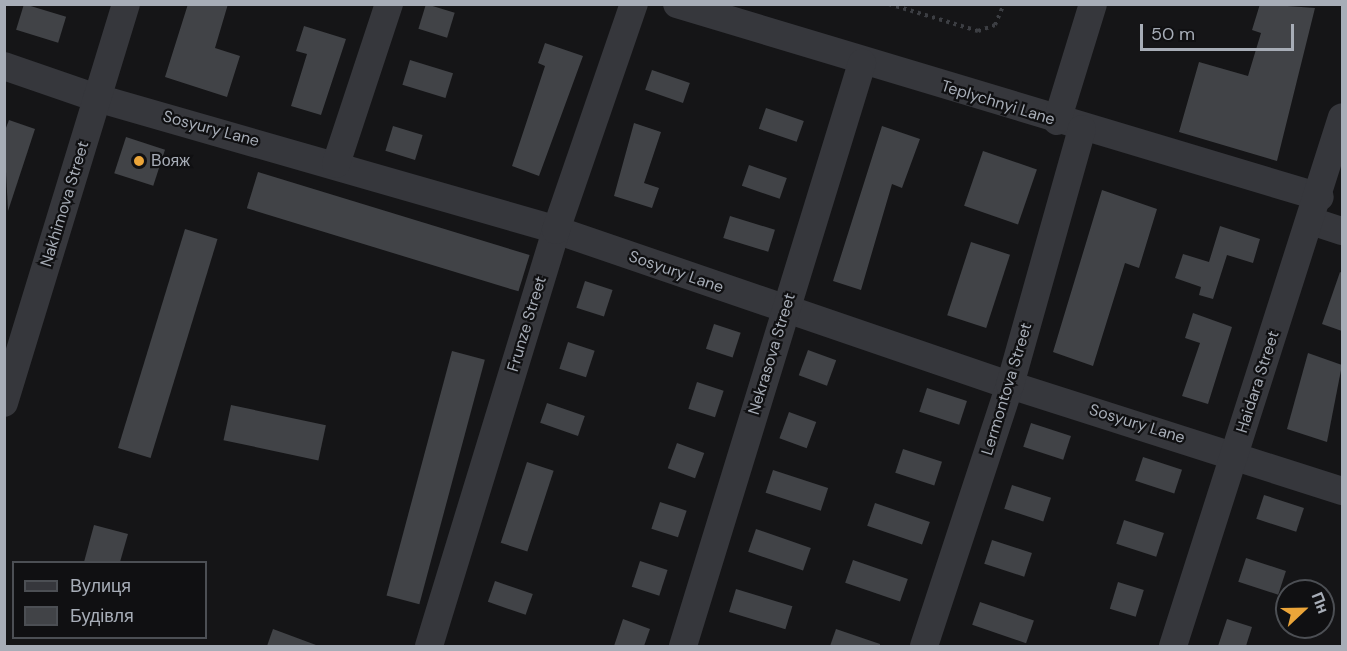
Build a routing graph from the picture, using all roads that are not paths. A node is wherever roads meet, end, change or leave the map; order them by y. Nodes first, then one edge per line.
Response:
1 (126, 4) edge
2 (389, 4) edge
3 (634, 4) edge
4 (677, 4) edge
5 (1093, 4) edge
6 (862, 63) junction
7 (4, 66) edge
8 (97, 98) junction
9 (1342, 117) edge
10 (1070, 125) junction
11 (336, 164) junction
12 (1315, 209) junction
13 (556, 230) junction
14 (1342, 231) edge
15 (785, 310) junction
16 (1011, 385) junction
17 (4, 403) edge
18 (1235, 453) junction
19 (1342, 491) edge
20 (429, 646) edge
21 (683, 646) edge
22 (924, 646) edge
23 (1173, 646) edge

1 - 8 street, Nakhimova Street
2 - 11 street
3 - 13 street, Frunze Street
4 - 6 street, Teplychnyi Lane
5 - 10 street, Lermontova Street
6 - 10 street, Teplychnyi Lane
6 - 15 street, Nekrasova Street
7 - 8 street, Sosyury Lane
8 - 11 street, Sosyury Lane
8 - 17 street, Nakhimova Street
9 - 12 street, Haidara Street
10 - 12 street, Teplychnyi Lane
10 - 16 street, Lermontova Street
11 - 13 street, Sosyury Lane
12 - 14 street, Teplychnyi Lane
12 - 18 street, Haidara Street
13 - 15 street, Sosyury Lane
13 - 20 street, Frunze Street
15 - 16 street, Sosyury Lane
15 - 21 street, Nekrasova Street
16 - 18 street, Sosyury Lane
16 - 22 street, Lermontova Street
18 - 19 street, Sosyury Lane
18 - 23 street, Haidara Street

